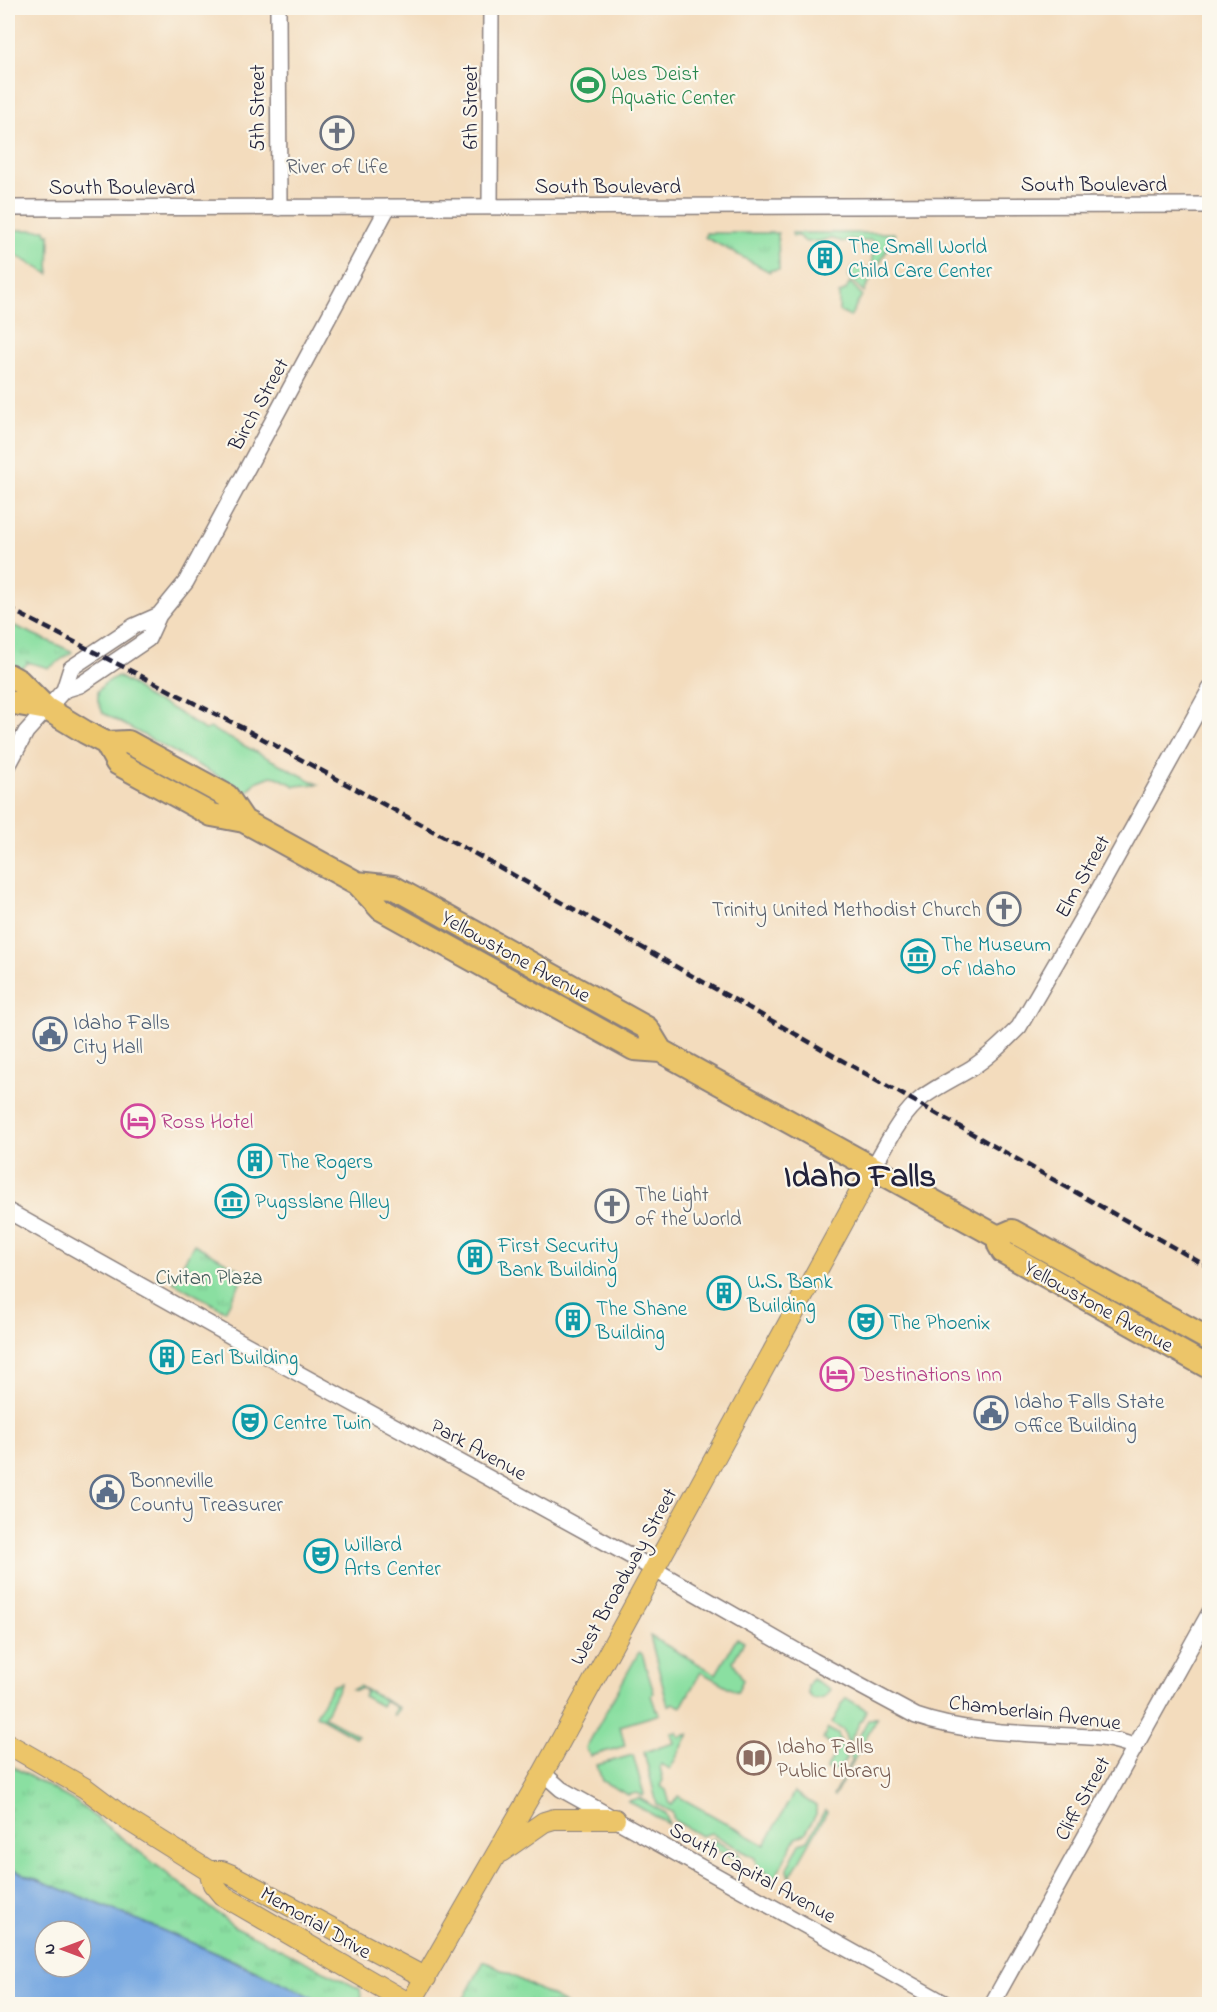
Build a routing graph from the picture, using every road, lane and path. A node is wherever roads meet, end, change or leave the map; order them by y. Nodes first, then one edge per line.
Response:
1 (278, 8) edge
2 (491, 8) edge
3 (1209, 205) edge
4 (388, 207) junction
5 (490, 207) junction
6 (8, 208) edge
7 (279, 208) junction
8 (8, 675) edge
9 (1209, 689) edge
10 (8, 702) edge
11 (47, 709) junction
12 (8, 766) edge
13 (873, 1168) junction
14 (8, 1211) edge
15 (998, 1237) junction
16 (1209, 1340) edge
17 (1209, 1368) edge
18 (653, 1569) junction
19 (1209, 1612) edge
20 (931, 1721) joint
21 (8, 1744) edge
22 (1135, 1747) junction
23 (543, 1773) junction
24 (615, 1819) junction
25 (496, 1855) junction
26 (208, 1871) junction
27 (426, 1978) junction
28 (410, 2004) edge
29 (946, 2004) edge
30 (992, 2004) edge

1 - 7 street, 5th Street
2 - 5 street, 6th Street
3 - 5 street, South Boulevard
4 - 5 street, South Boulevard
4 - 7 street, South Boulevard
4 - 11 street, Birch Street
6 - 7 street, South Boulevard
8 - 11 highway, Yellowstone Avenue
9 - 13 street, Elm Street
10 - 11 highway, Yellowstone Avenue
11 - 12 street, Birch Street
11 - 13 highway, Yellowstone Avenue
13 - 15 highway, Yellowstone Avenue
13 - 18 main road, West Broadway Street
14 - 18 street, Park Avenue
15 - 16 highway, Yellowstone Avenue
15 - 17 highway, Yellowstone Avenue
18 - 20 street, Park Avenue
18 - 23 main road, West Broadway Street
19 - 22 street, Cliff Street
20 - 22 street, Chamberlain Avenue
21 - 26 main road, Memorial Drive
22 - 30 street, Cliff Street
23 - 24 street, South Capital Avenue
23 - 25 main road, West Broadway Street
24 - 25 main road
24 - 29 street, South Capital Avenue
25 - 27 main road, West Broadway Street
26 - 27 main road, Memorial Drive
26 - 28 main road, Memorial Drive
27 - 28 main road, West Broadway Street

